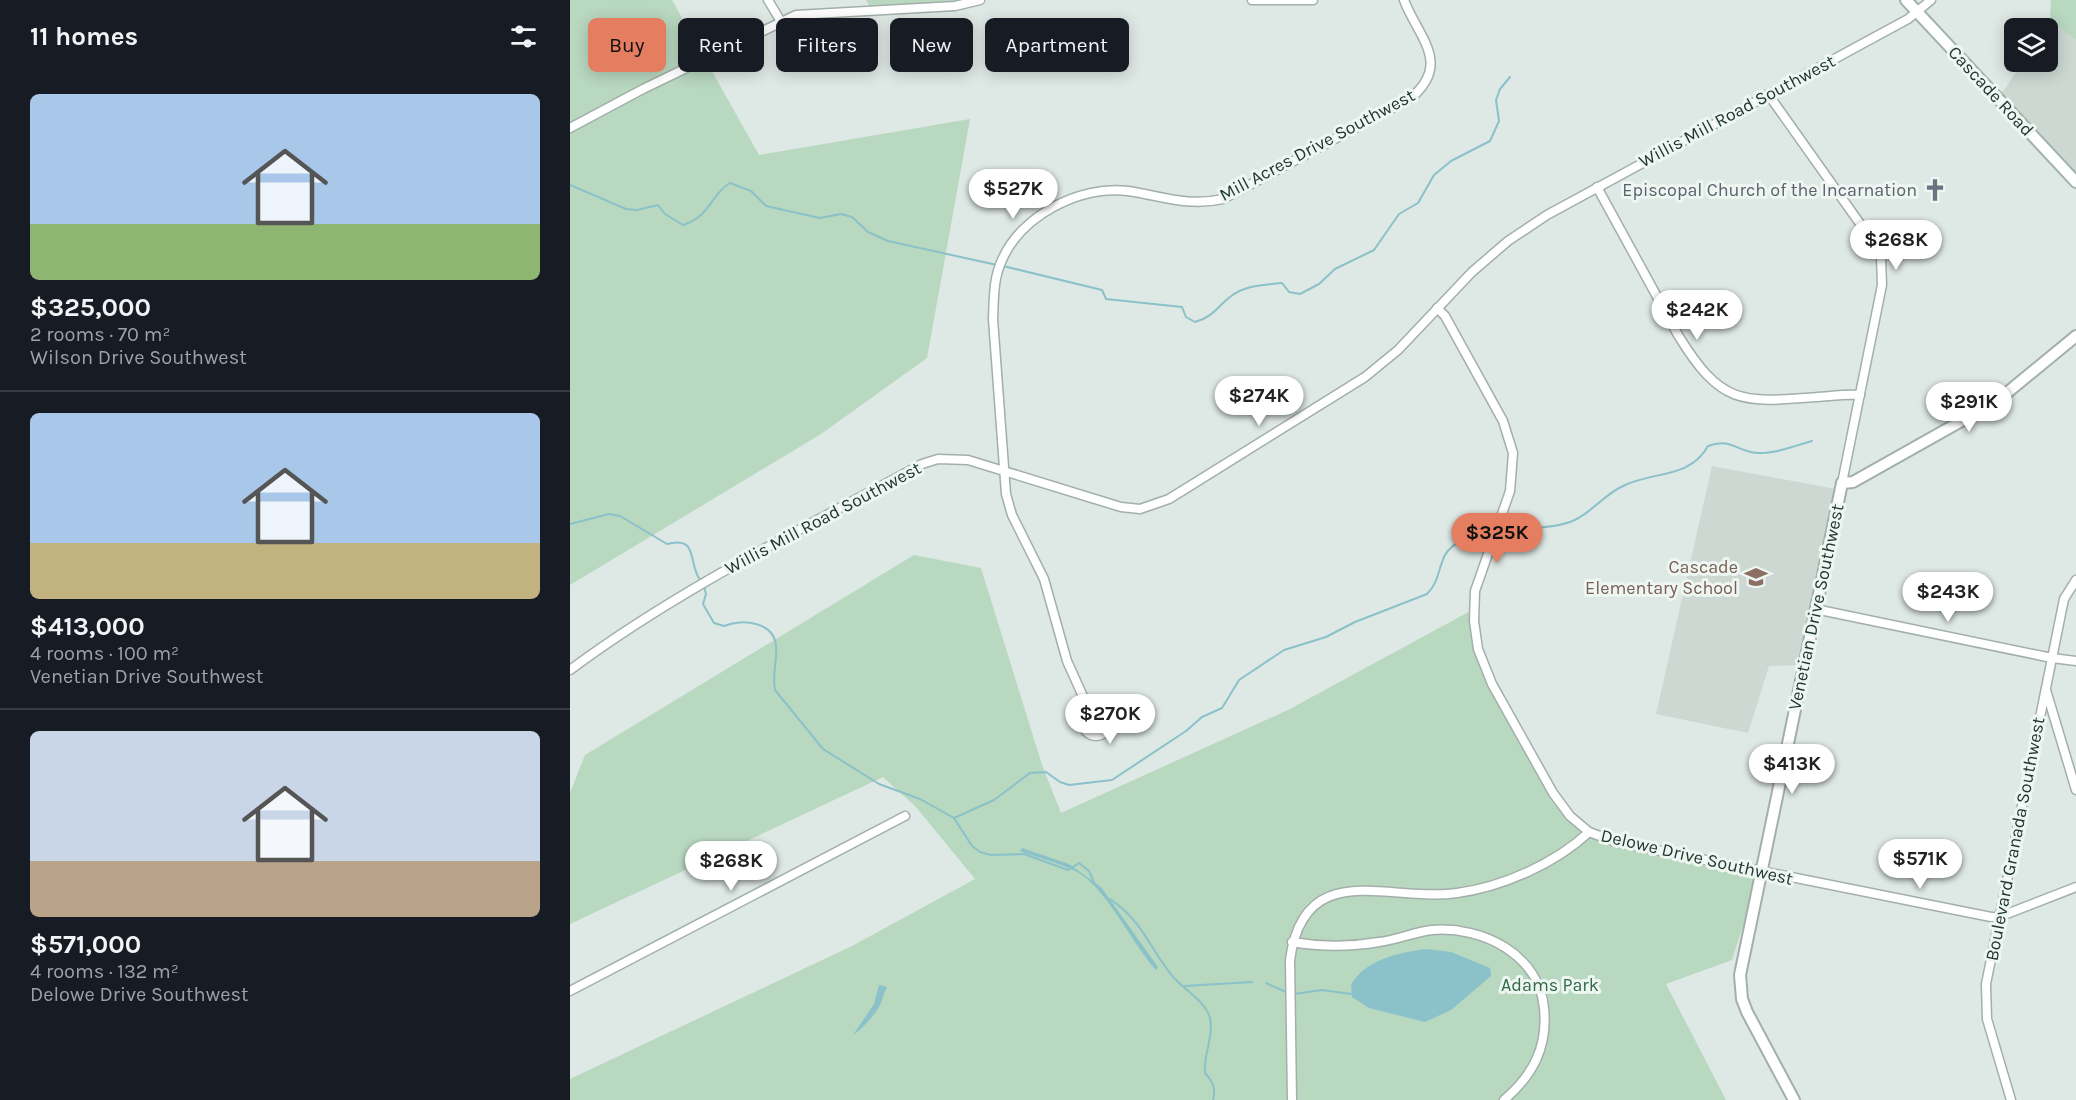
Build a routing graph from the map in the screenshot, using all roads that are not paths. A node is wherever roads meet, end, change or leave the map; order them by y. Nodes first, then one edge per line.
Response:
1 (768, 0) edge
2 (980, 0) edge
3 (1252, 0) edge
4 (1313, 0) edge
5 (1404, 0) edge
6 (1906, 0) edge
7 (1931, 0) edge
8 (1917, 12) junction
9 (779, 18) edge
10 (788, 18) edge
11 (776, 22) edge
12 (1768, 94) junction
13 (570, 128) edge
14 (2076, 182) edge
15 (1597, 187) junction
16 (1437, 308) junction
17 (2076, 336) edge
18 (1860, 395) junction
19 (1003, 469) junction
20 (1842, 483) junction
21 (2076, 580) edge
22 (1815, 609) junction
23 (2052, 658) junction
24 (2076, 660) edge
25 (570, 670) edge
26 (2045, 689) junction
27 (1090, 712) dead end
28 (2076, 790) edge
29 (905, 816) dead end
30 (1589, 831) junction
31 (1761, 872) junction
32 (2076, 887) edge
33 (1999, 917) junction
34 (1292, 942) junction
35 (570, 992) edge
36 (1292, 1100) edge
37 (1504, 1100) edge
38 (1794, 1100) edge
39 (2011, 1100) edge

1 - 9 street
2 - 10 street
3 - 4 street
5 - 19 street, Mill Acres Drive Southwest
6 - 8 street, Cascade Road
7 - 8 street, Willis Mill Road Southwest
8 - 12 street, Willis Mill Road Southwest
8 - 14 street, Cascade Road
11 - 13 street
12 - 15 street, Willis Mill Road Southwest
12 - 18 street
15 - 16 street, Willis Mill Road Southwest
15 - 18 street
16 - 19 street, Willis Mill Road Southwest
16 - 30 street
17 - 20 street, Venetian Drive Southwest
18 - 20 street
19 - 25 street, Willis Mill Road Southwest
19 - 27 street, Mill Acres Drive Southwest
20 - 22 street, Venetian Drive Southwest
21 - 23 street, Boulevard Granada Southwest
22 - 23 street
22 - 31 street, Venetian Drive Southwest
23 - 24 street
23 - 26 street, Boulevard Granada Southwest
26 - 28 street
26 - 33 street, Boulevard Granada Southwest
29 - 35 street
30 - 31 street, Delowe Drive Southwest
30 - 34 street, Delowe Drive Southwest
31 - 33 street, Delowe Drive Southwest
31 - 38 street, Venetian Drive Southwest
32 - 33 street
33 - 39 street, Boulevard Granada Southwest
34 - 36 street, Delowe Drive Southwest
34 - 37 street

